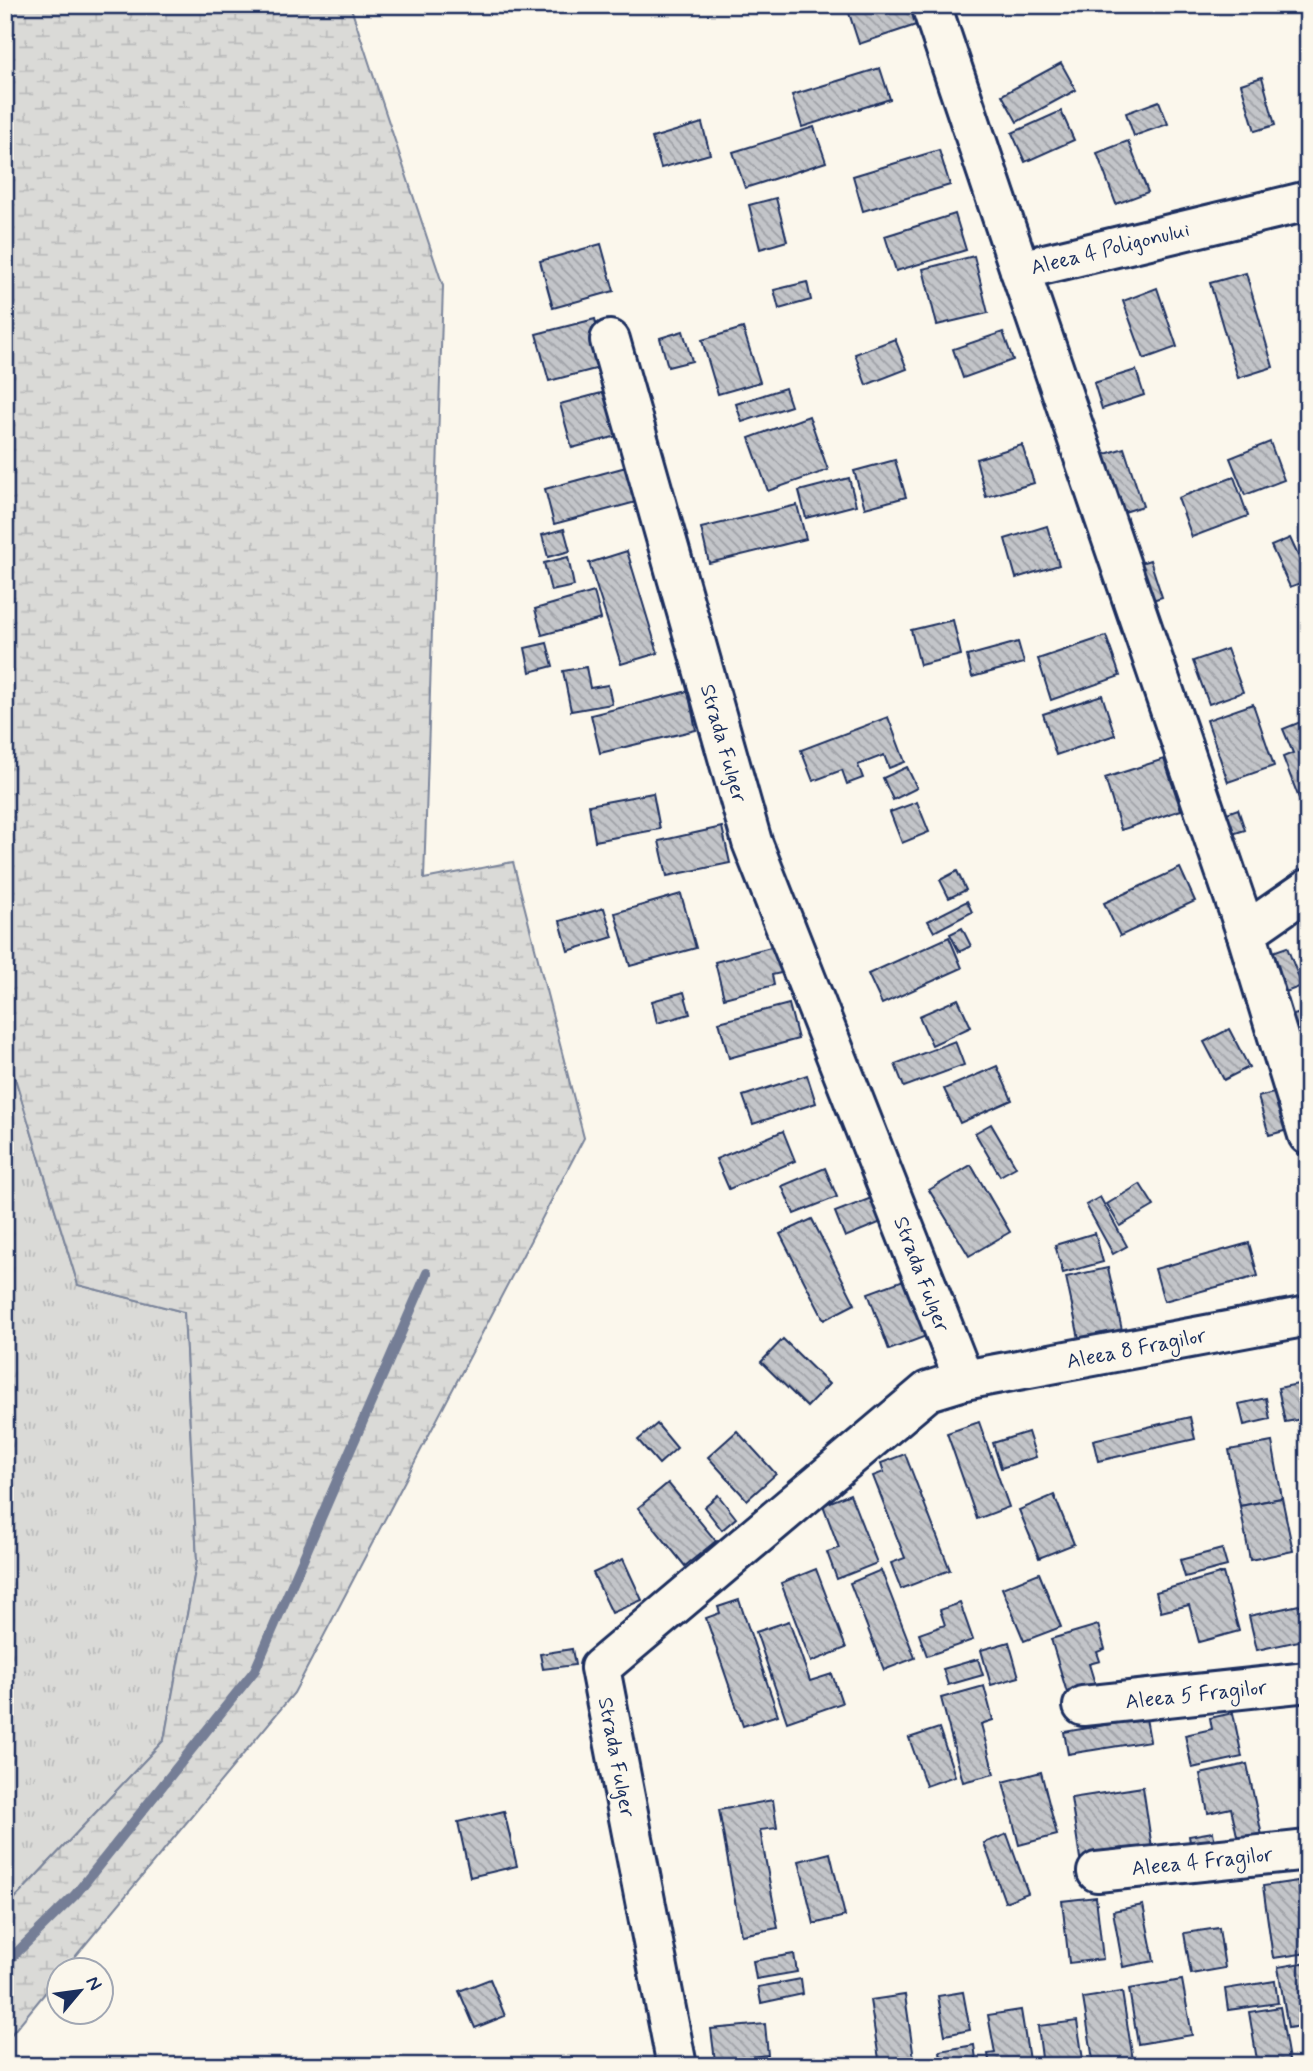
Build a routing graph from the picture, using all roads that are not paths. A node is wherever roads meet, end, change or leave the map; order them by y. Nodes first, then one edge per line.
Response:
1 (931, 5) edge
2 (1308, 201) edge
3 (1020, 270) junction
4 (610, 340) dead end
5 (1308, 890) edge
6 (1246, 932) junction
7 (1300, 1077) edge
8 (1308, 1135) edge
9 (1308, 1316) edge
10 (964, 1380) junction
11 (1308, 1682) edge
12 (1083, 1706) dead end
13 (1308, 1850) edge
14 (1097, 1872) dead end
15 (677, 2066) edge

1 - 3 street, Aleea 4 Poligonului
2 - 3 street, Aleea 4 Poligonului
3 - 6 street
4 - 10 street, Strada Fulger
5 - 6 street
6 - 7 street
7 - 8 street
9 - 10 street, Aleea 8 Fragilor
10 - 15 street, Strada Fulger
11 - 12 street, Aleea 5 Fragilor
13 - 14 street, Aleea 4 Fragilor

